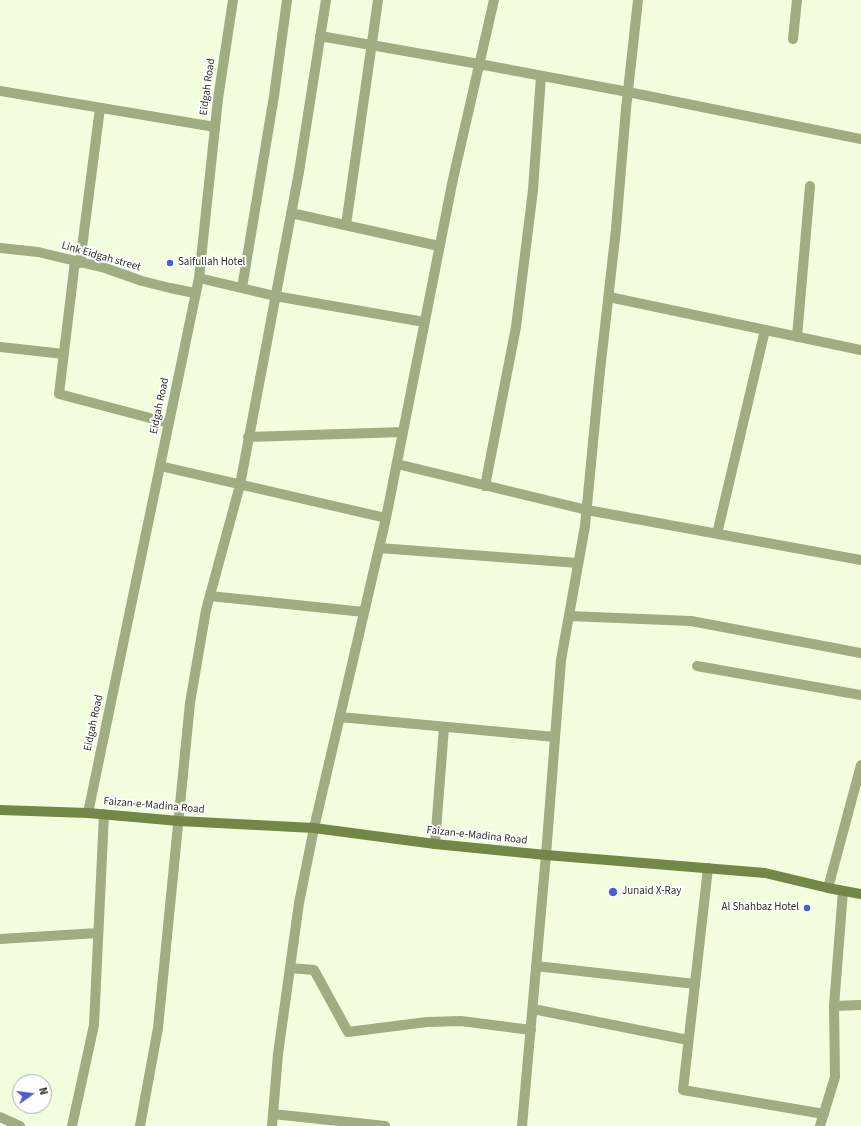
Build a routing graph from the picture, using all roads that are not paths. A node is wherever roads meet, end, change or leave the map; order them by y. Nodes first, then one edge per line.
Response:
1 (233, 0) edge
2 (287, 0) edge
3 (326, 0) edge
4 (378, 0) edge
5 (494, 0) edge
6 (638, 0) edge
7 (797, 0) edge
8 (320, 36) junction
9 (793, 39) dead end
10 (371, 45) junction
11 (479, 64) junction
12 (541, 76) junction
13 (0, 91) edge
14 (628, 92) junction
15 (100, 108) junction
16 (215, 127) junction
17 (861, 139) edge
18 (810, 186) dead end
19 (291, 213) junction
20 (346, 225) junction
21 (439, 246) junction
22 (0, 248) edge
23 (78, 262) junction
24 (199, 278) junction
25 (242, 288) junction
26 (196, 293) junction
27 (275, 296) junction
28 (609, 297) junction
29 (424, 322) junction
30 (765, 330) junction
31 (797, 337) junction
32 (0, 347) edge
33 (861, 350) edge
34 (64, 354) junction
35 (168, 423) junction
36 (403, 432) junction
37 (248, 437) junction
38 (397, 464) junction
39 (160, 466) junction
40 (240, 485) junction
41 (485, 486) junction
42 (587, 510) junction
43 (386, 518) junction
44 (717, 534) junction
45 (379, 548) junction
46 (861, 560) edge
47 (578, 563) junction
48 (210, 596) junction
49 (364, 612) junction
50 (569, 616) junction
51 (861, 653) edge
52 (697, 666) dead end
53 (861, 695) edge
54 (340, 717) junction
55 (444, 727) junction
56 (555, 737) junction
57 (861, 765) edge
58 (0, 810) edge
59 (88, 813) junction
60 (104, 814) junction
61 (179, 821) junction
62 (314, 828) junction
63 (435, 844) junction
64 (546, 855) junction
65 (708, 868) junction
66 (828, 888) junction
67 (842, 891) junction
68 (861, 894) edge
69 (98, 933) junction
70 (0, 939) edge
71 (536, 966) junction
72 (290, 968) junction
73 (695, 984) junction
74 (861, 1005) edge
75 (834, 1006) junction
76 (533, 1009) junction
77 (531, 1030) junction
78 (688, 1040) junction
79 (273, 1114) junction
80 (824, 1114) junction
81 (0, 1117) edge
82 (20, 1126) edge
83 (72, 1126) edge
84 (140, 1126) edge
85 (272, 1126) edge
86 (385, 1126) edge
87 (522, 1126) edge
88 (820, 1126) edge

1 - 16 street, Eidgah Road
2 - 25 street
3 - 8 street
4 - 10 street
5 - 11 street
6 - 14 street
7 - 9 street
8 - 10 street
8 - 19 street
10 - 11 street
10 - 20 street
11 - 12 street
11 - 21 street
12 - 14 street
12 - 41 street
13 - 15 street
14 - 17 street
14 - 28 street
15 - 16 street
15 - 23 street
16 - 24 street, Eidgah Road
18 - 31 street
19 - 20 street
19 - 27 street
20 - 21 street
21 - 29 street
22 - 23 street, Link Eidgah street
23 - 26 street, Link Eidgah street
23 - 34 street
24 - 25 street
24 - 26 street, Eidgah Road
25 - 27 street
26 - 35 street, Eidgah Road
27 - 29 street
27 - 37 street
28 - 30 street
28 - 42 street
29 - 36 street
30 - 31 street
30 - 44 street
31 - 33 street
32 - 34 street
34 - 35 street
35 - 39 street, Eidgah Road
36 - 37 street
36 - 38 street
37 - 40 street
38 - 41 street
38 - 43 street
39 - 40 street
39 - 59 street, Eidgah Road
40 - 43 street
40 - 48 street
41 - 42 street
42 - 44 street
42 - 47 street
43 - 45 street
44 - 46 street
45 - 47 street
45 - 49 street
47 - 50 street
48 - 49 street
48 - 61 street
49 - 54 street
50 - 51 street
50 - 56 street
52 - 53 street
54 - 55 street
54 - 62 street
55 - 56 street
55 - 63 street
56 - 64 street
57 - 66 street
58 - 59 street, Faizan-e-Madina Road
59 - 60 street, Faizan-e-Madina Road
60 - 61 street, Faizan-e-Madina Road
60 - 69 street
61 - 62 street, Faizan-e-Madina Road
61 - 84 street
62 - 63 street, Faizan-e-Madina Road
62 - 72 street
63 - 64 street, Faizan-e-Madina Road
64 - 65 street, Faizan-e-Madina Road
64 - 71 street
65 - 66 street, Faizan-e-Madina Road
65 - 73 street
66 - 67 street, Faizan-e-Madina Road
67 - 68 street, Faizan-e-Madina Road
67 - 75 street
69 - 70 street
69 - 83 street
71 - 73 street
71 - 76 street
72 - 77 street
72 - 79 street
73 - 78 street
74 - 75 street
75 - 80 street
76 - 77 street
76 - 78 street
77 - 87 street
78 - 80 street
79 - 85 street
79 - 86 street
80 - 88 street
81 - 82 street

